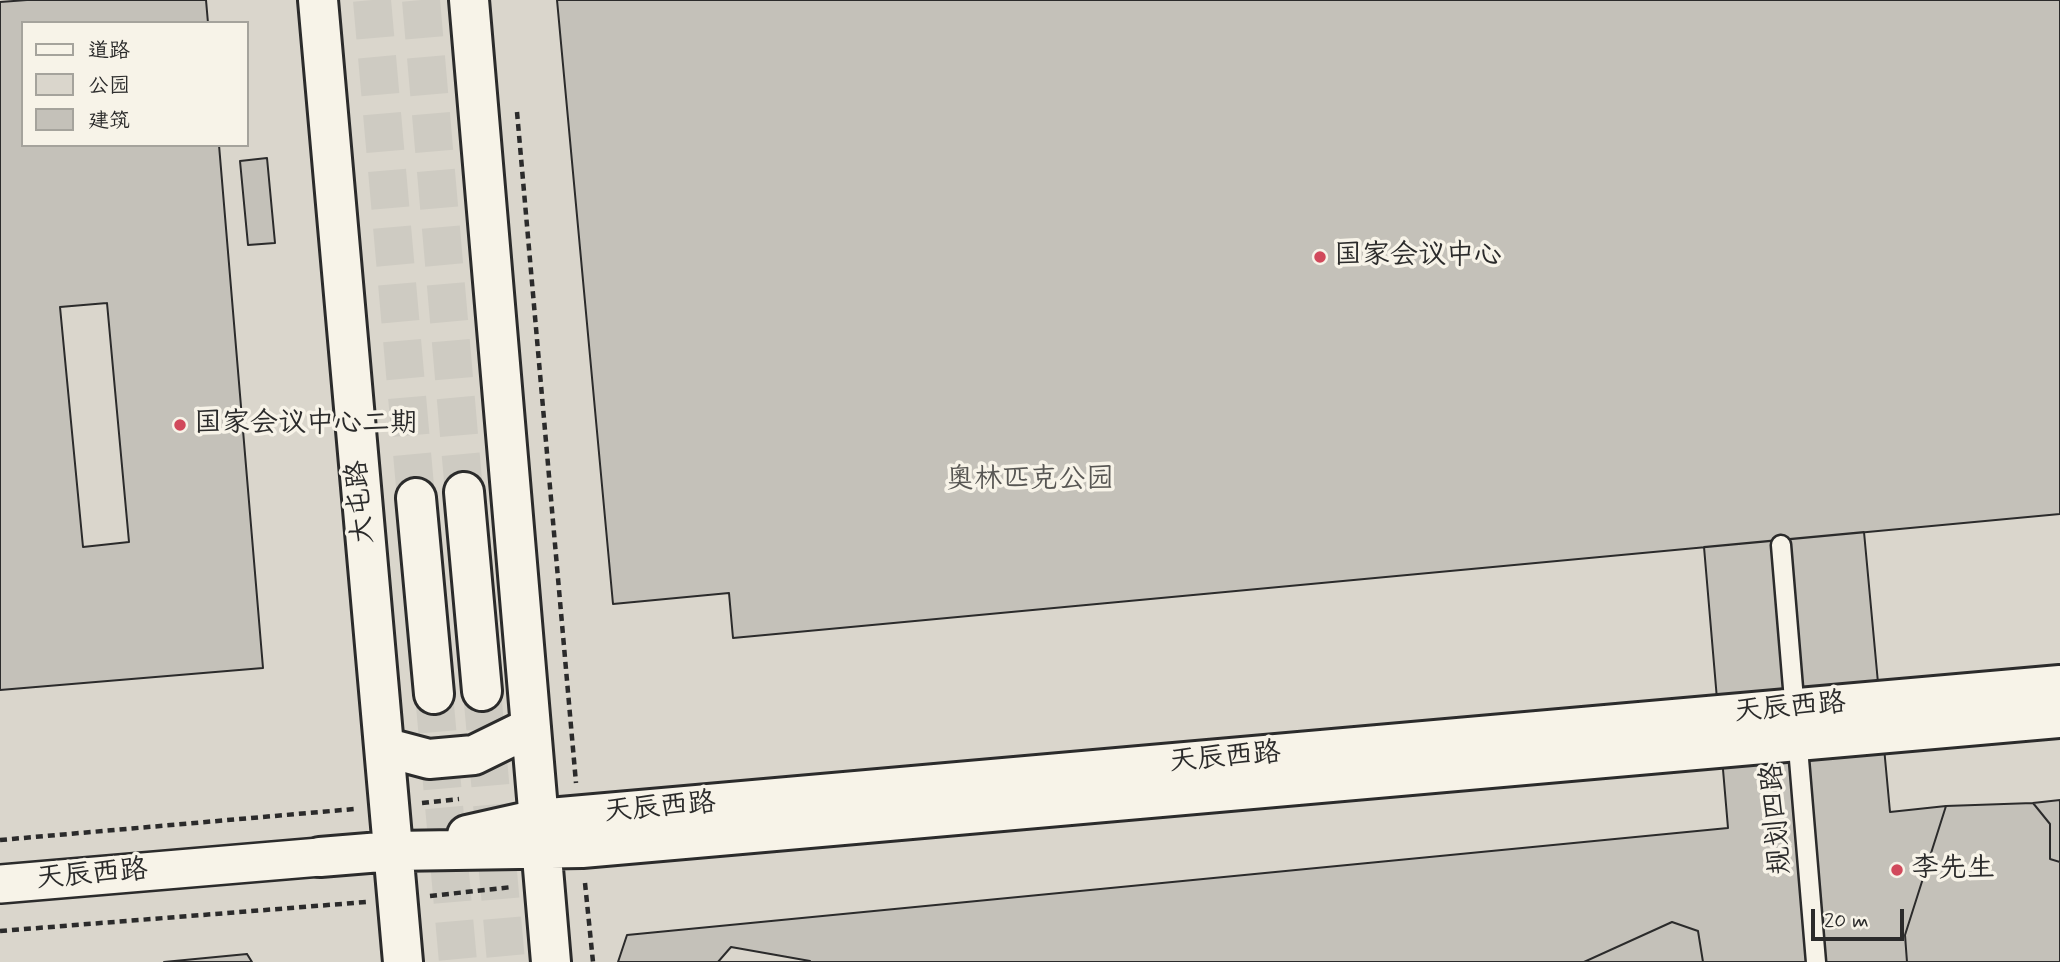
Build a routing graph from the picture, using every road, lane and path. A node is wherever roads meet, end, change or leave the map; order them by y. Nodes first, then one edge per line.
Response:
1 (318, 0) edge
2 (469, 0) edge
3 (516, 111) dead end
4 (464, 492) tunnel mouth
5 (416, 498) tunnel mouth
6 (1781, 545) dead end
7 (2060, 685) edge
8 (482, 691) tunnel mouth
9 (434, 694) tunnel mouth
10 (1794, 708) junction
11 (2060, 718) edge
12 (530, 727) junction
13 (384, 747) junction
14 (309, 812) dead end
15 (580, 832) junction
16 (540, 835) junction
17 (0, 840) edge
18 (393, 851) junction
19 (320, 858) joint
20 (0, 884) edge
21 (320, 906) dead end
22 (0, 932) edge
23 (403, 962) edge
24 (551, 962) edge
25 (593, 962) edge
26 (1816, 962) edge

1 - 13 street, 大屯路
2 - 12 street
3 - 15 path
4 - 8 street
5 - 9 street, 大屯路
6 - 10 lane, 规划四路
7 - 10 street, 天辰西路
10 - 15 street, 天辰西路
10 - 26 lane, 规划四路
11 - 15 street, 天辰西路
12 - 13 street
12 - 16 street
13 - 18 street, 大屯路
14 - 17 path
15 - 16 street, 天辰西路
15 - 25 path
16 - 18 street, 天辰西路
16 - 24 street
18 - 19 street, 天辰西路
18 - 23 street, 大屯路
19 - 20 street, 天辰西路
21 - 22 path

